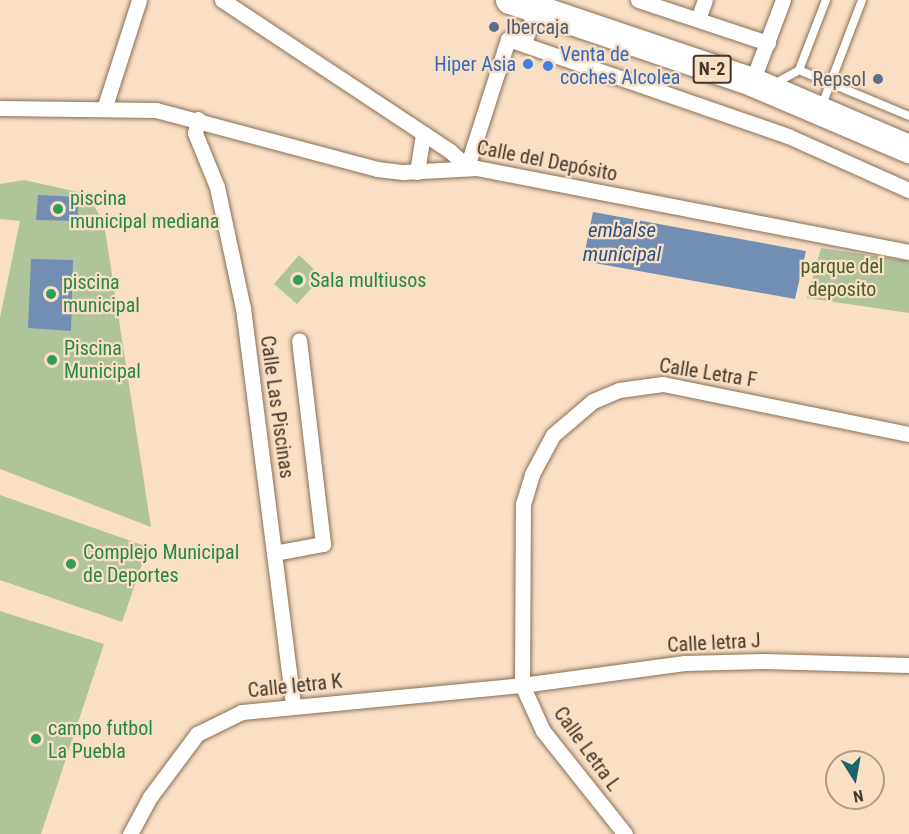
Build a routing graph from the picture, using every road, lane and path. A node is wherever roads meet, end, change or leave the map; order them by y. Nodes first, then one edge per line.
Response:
1 (139, 0) edge
2 (222, 0) edge
3 (638, 0) edge
4 (705, 0) edge
5 (783, 0) edge
6 (826, 0) edge
7 (862, 0) edge
8 (523, 4) edge
9 (698, 19) junction
10 (524, 43) junction
11 (768, 43) junction
12 (799, 70) junction
13 (830, 83) junction
14 (759, 85) junction
15 (105, 106) junction
16 (0, 108) edge
17 (819, 112) junction
18 (909, 116) edge
19 (198, 119) junction
20 (423, 133) junction
21 (909, 149) edge
22 (467, 166) junction
23 (417, 172) junction
24 (909, 190) edge
25 (909, 252) edge
26 (299, 340) dead end
27 (909, 434) edge
28 (274, 553) junction
29 (909, 664) edge
30 (522, 685) junction
31 (294, 706) junction
32 (130, 834) edge
33 (625, 834) edge

1 - 15 street
2 - 20 street
3 - 9 street
4 - 9 street
5 - 11 street
6 - 12 lane
7 - 13 lane
8 - 10 street
8 - 14 highway, N-2
9 - 11 street
10 - 22 street
10 - 24 street
11 - 14 street
12 - 13 lane
12 - 14 lane
13 - 17 lane
13 - 18 lane
14 - 17 highway, N-2
15 - 16 street, Calle del Depósito
15 - 19 street, Calle del Depósito
17 - 21 highway, N-2
19 - 23 street, Calle del Depósito
19 - 28 street, Calle Las Piscinas
20 - 22 street
20 - 23 street
22 - 23 street, Calle del Depósito
22 - 25 street, Calle del Depósito
26 - 28 street
27 - 30 street, Calle Letra F
28 - 31 street, Calle Las Piscinas
29 - 30 street, Calle letra J
30 - 31 street, Calle letra K
30 - 33 street, Calle Letra L
31 - 32 street, Calle letra K

